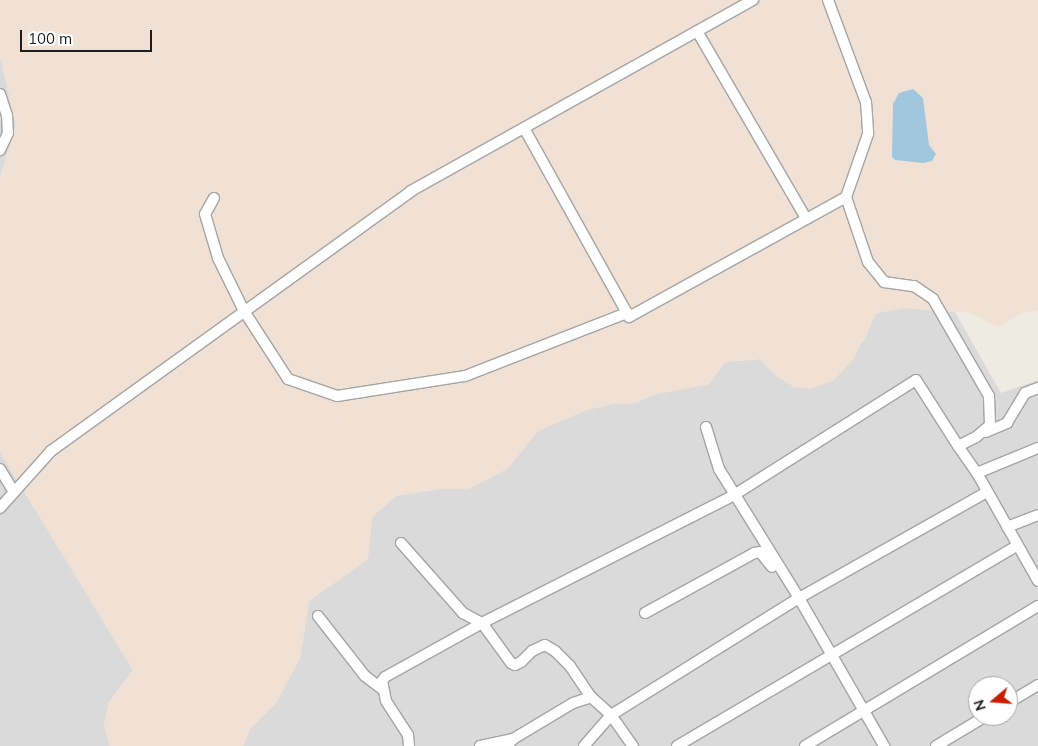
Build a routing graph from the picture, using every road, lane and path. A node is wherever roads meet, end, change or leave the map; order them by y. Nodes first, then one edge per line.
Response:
1 (753, 0) edge
2 (828, 0) edge
3 (696, 31) junction
4 (0, 94) edge
5 (524, 128) junction
6 (0, 150) edge
7 (846, 197) junction
8 (214, 198) dead end
9 (806, 218) junction
10 (244, 311) junction
11 (627, 313) junction
12 (1038, 388) edge
13 (706, 427) dead end
14 (976, 437) junction
15 (958, 446) junction
16 (1038, 448) edge
17 (0, 469) edge
18 (977, 473) junction
19 (14, 492) junction
20 (986, 492) junction
21 (734, 495) junction
22 (0, 508) edge
23 (1038, 515) edge
24 (1007, 528) junction
25 (401, 543) dead end
26 (1017, 546) junction
27 (1038, 581) edge
28 (799, 598) junction
29 (1038, 606) edge
30 (645, 613) dead end
31 (318, 616) dead end
32 (482, 623) junction
33 (830, 656) junction
34 (1038, 685) edge
35 (382, 689) junction
36 (591, 697) junction
37 (1018, 697) edge
38 (862, 711) junction
39 (611, 715) junction
40 (969, 726) edge
41 (510, 743) edge
42 (409, 746) edge
43 (480, 746) edge
44 (584, 746) edge
45 (633, 746) edge
46 (677, 746) edge
47 (805, 746) edge
48 (884, 746) edge
49 (936, 746) edge

1 - 3 street
2 - 7 street
3 - 5 street
3 - 9 street
4 - 6 street
5 - 10 street
5 - 11 street
7 - 9 street
7 - 14 street
8 - 10 street
9 - 11 street
10 - 11 street
10 - 19 street
12 - 14 street
13 - 21 street
14 - 15 street
15 - 18 street
15 - 21 street
16 - 18 street
17 - 19 street
18 - 20 street
19 - 22 street
20 - 24 street
20 - 28 street
21 - 28 street
21 - 32 street
23 - 24 street
24 - 26 street
25 - 32 street
26 - 27 street
26 - 33 street
28 - 30 street
28 - 33 street
28 - 39 street
29 - 38 street
31 - 35 street
32 - 35 street
32 - 36 street
33 - 38 street
33 - 46 street
34 - 37 street
35 - 42 street
36 - 39 street
36 - 41 street
38 - 47 street
38 - 48 street
39 - 44 street
39 - 45 street
40 - 49 street
41 - 43 street

